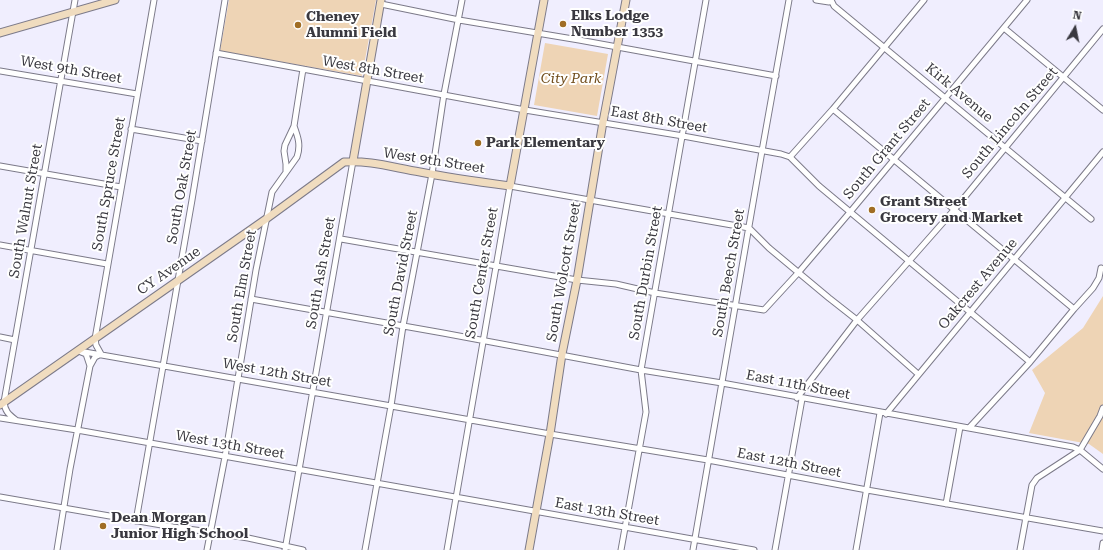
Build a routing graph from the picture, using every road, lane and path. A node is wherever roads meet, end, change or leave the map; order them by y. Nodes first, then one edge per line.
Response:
1 (75, 0) edge
2 (115, 0) edge
3 (154, 0) edge
4 (225, 0) edge
5 (462, 0) edge
6 (544, 0) edge
7 (626, 0) edge
8 (706, 0) edge
9 (790, 0) edge
10 (816, 0) edge
11 (831, 0) edge
12 (924, 0) edge
13 (1026, 0) edge
14 (381, 2) edge
15 (73, 12) junction
16 (459, 20) junction
17 (1004, 28) junction
18 (1103, 29) edge
19 (0, 33) edge
20 (538, 33) junction
21 (618, 47) junction
22 (885, 48) junction
23 (216, 53) junction
24 (696, 62) junction
25 (303, 70) junction
26 (0, 71) edge
27 (776, 76) junction
28 (1064, 78) junction
29 (61, 81) junction
30 (368, 81) junction
31 (137, 94) junction
32 (444, 94) junction
33 (946, 98) junction
34 (833, 108) junction
35 (524, 110) junction
36 (1103, 110) edge
37 (603, 122) junction
38 (294, 126) junction
39 (131, 129) junction
40 (683, 136) junction
41 (202, 141) junction
42 (1005, 148) junction
43 (762, 150) junction
44 (1103, 152) edge
45 (790, 157) junction
46 (893, 159) junction
47 (353, 161) junction
48 (0, 166) edge
49 (286, 172) junction
50 (45, 174) junction
51 (432, 174) junction
52 (510, 186) junction
53 (121, 187) junction
54 (1066, 198) junction
55 (590, 199) junction
56 (954, 210) junction
57 (851, 212) junction
58 (668, 214) junction
59 (266, 219) junction
60 (1091, 219) dead end
61 (749, 228) junction
62 (340, 238) junction
63 (0, 245) edge
64 (32, 251) junction
65 (418, 251) junction
66 (1014, 260) junction
67 (910, 262) junction
68 (107, 264) junction
69 (497, 266) junction
70 (1101, 268) dead end
71 (798, 273) junction
72 (577, 280) junction
73 (177, 282) junction
74 (656, 293) junction
75 (251, 299) junction
76 (735, 305) junction
77 (1074, 309) junction
78 (327, 312) junction
79 (970, 312) junction
80 (858, 320) junction
81 (403, 326) junction
82 (0, 338) edge
83 (94, 339) junction
84 (15, 340) junction
85 (483, 340) junction
86 (79, 350) junction
87 (101, 354) junction
88 (562, 354) junction
89 (1030, 362) junction
90 (90, 366) junction
91 (163, 366) junction
92 (641, 370) junction
93 (918, 374) junction
94 (238, 379) junction
95 (722, 383) junction
96 (313, 392) junction
97 (800, 398) junction
98 (2, 404) edge
99 (391, 406) junction
100 (1103, 408) edge
101 (883, 413) junction
102 (0, 418) edge
103 (470, 419) junction
104 (17, 421) junction
105 (960, 427) junction
106 (969, 428) junction
107 (77, 430) junction
108 (550, 434) junction
109 (149, 443) junction
110 (639, 450) junction
111 (1080, 450) junction
112 (225, 457) junction
113 (708, 460) junction
114 (1103, 469) edge
115 (299, 470) junction
116 (788, 475) junction
117 (377, 483) junction
118 (867, 490) junction
119 (0, 496) edge
120 (456, 497) junction
121 (946, 504) junction
122 (64, 508) junction
123 (536, 511) junction
124 (1026, 517) junction
125 (136, 521) junction
126 (625, 527) junction
127 (1103, 531) edge
128 (210, 532) junction
129 (694, 539) junction
130 (1103, 544) edge
131 (286, 549) edge
132 (57, 550) edge
133 (207, 550) edge
134 (303, 550) edge
135 (365, 550) edge
136 (447, 550) edge
137 (529, 550) edge
138 (622, 550) edge
139 (692, 550) edge
140 (754, 550) edge
141 (775, 550) edge
142 (856, 550) edge
143 (1020, 550) edge
144 (1102, 550) edge

1 - 15 street, South Walnut Street
2 - 15 main road
3 - 31 street, South Spruce Street
4 - 23 street, South Oak Street
5 - 16 street, South David Street
6 - 20 main road, South Center Street
7 - 21 main road, South Wolcott Street
8 - 24 street, South Durbin Street
9 - 27 street, South Beech Street
10 - 11 street
11 - 22 street, Kirk Avenue
12 - 22 street
13 - 17 street, South Grant Street
14 - 16 street
14 - 30 main road, South Ash Street
15 - 19 main road
15 - 29 street, South Walnut Street
16 - 20 street
16 - 32 street, South David Street
17 - 28 street
17 - 33 street, South Grant Street
18 - 28 street, South Lincoln Street
20 - 21 street
20 - 35 main road, South Center Street
21 - 24 street
21 - 37 main road, South Wolcott Street
22 - 33 street, Kirk Avenue
22 - 34 street
23 - 25 street, West 8th Street
23 - 41 street, South Oak Street
24 - 27 street
24 - 40 street, South Durbin Street
25 - 30 street, West 8th Street
25 - 38 street, South Elm Street
26 - 29 street, West 9th Street
27 - 43 street, South Beech Street
28 - 36 street
28 - 42 street, South Lincoln Street
29 - 31 street, West 9th Street
29 - 50 street, South Walnut Street
30 - 32 street, West 8th Street
30 - 47 main road, South Ash Street
31 - 39 street, South Spruce Street
32 - 35 street, West 8th Street
32 - 51 street, South David Street
33 - 42 street, Kirk Avenue
33 - 46 street, South Grant Street
34 - 45 street
34 - 46 street
35 - 37 street, East 8th Street
35 - 52 main road, South Center Street
37 - 40 street, East 8th Street
37 - 55 main road, South Wolcott Street
38 - 49 street, South Elm Street
38 - 49 street, South Elm Street
39 - 41 street
39 - 53 street, South Spruce Street
40 - 43 street, East 8th Street
40 - 58 street, South Durbin Street
41 - 73 street, South Oak Street
42 - 54 street, Kirk Avenue
42 - 56 street, South Lincoln Street
43 - 45 street, East 8th Street
43 - 61 street, South Beech Street
44 - 54 street, Oakcrest Avenue
45 - 57 street
46 - 56 street
46 - 57 street, South Grant Street
47 - 51 main road, West 9th Street
47 - 59 main road, CY Avenue
47 - 62 street, South Ash Street
48 - 50 street
49 - 59 street, South Elm Street
50 - 53 street
50 - 64 street, South Walnut Street
51 - 52 main road, West 9th Street
51 - 65 street, South David Street
52 - 55 street
52 - 69 street, South Center Street
53 - 68 street, South Spruce Street
54 - 60 street, Kirk Avenue
54 - 66 street, Oakcrest Avenue
55 - 58 street
55 - 72 main road, South Wolcott Street
56 - 66 street
56 - 67 street, South Lincoln Street
57 - 67 street
57 - 71 street, South Grant Street
58 - 61 street
58 - 74 street, South Durbin Street
59 - 73 main road, CY Avenue
59 - 75 street, South Elm Street
61 - 71 street
61 - 76 street, South Beech Street
62 - 65 street
62 - 78 street, South Ash Street
63 - 64 street
64 - 68 street
64 - 84 street, South Walnut Street
65 - 69 street
65 - 81 street, South David Street
66 - 77 street
66 - 79 street, Oakcrest Avenue
67 - 79 street
67 - 80 street, South Lincoln Street
68 - 83 street, South Spruce Street
69 - 72 street
69 - 85 street, South Center Street
70 - 77 street
71 - 76 street, South Grant Street
71 - 80 street
72 - 74 street
72 - 88 main road, South Wolcott Street
73 - 83 main road, CY Avenue
73 - 91 street, South Oak Street
74 - 76 street
74 - 92 street, South Durbin Street
75 - 78 street, East 11th Street
75 - 94 street, South Elm Street
76 - 95 street, South Beech Street
77 - 89 street
78 - 81 street, East 11th Street
78 - 96 street, South Ash Street
79 - 89 street
79 - 93 street, Oakcrest Avenue
80 - 93 street
80 - 97 street, South Lincoln Street
81 - 85 street, East 11th Street
81 - 99 street, South David Street
82 - 84 street
83 - 86 main road, CY Avenue
83 - 87 street
84 - 98 street, South Walnut Street
85 - 88 street, East 11th Street
85 - 103 street, South Center Street
86 - 87 street, West 12th Street
86 - 90 street
86 - 98 main road, CY Avenue
87 - 90 street
87 - 91 street, West 12th Street
88 - 92 street, East 11th Street
88 - 108 main road, South Wolcott Street
89 - 106 street
90 - 107 street
91 - 94 street, West 12th Street
91 - 109 street, South Oak Street
92 - 95 street, East 11th Street
92 - 110 street, South Durbin Street
93 - 101 street, Oakcrest Avenue
94 - 96 street, West 12th Street
94 - 112 street, South Elm Street
95 - 97 street, East 11th Street
95 - 113 street, South Beech Street
96 - 99 street, West 12th Street
96 - 115 street, South Ash Street
97 - 101 street, East 11th Street
97 - 116 street, South Lincoln Street
98 - 104 street
99 - 103 street, West 12th Street
99 - 117 street, South David Street
100 - 111 street
101 - 105 street, East 11th Street
101 - 118 street
102 - 104 street, West 13th Street
103 - 108 street, East 12th Street
103 - 120 street, South Center Street
104 - 107 street, West 13th Street
105 - 106 street, East 11th Street
105 - 121 street
106 - 111 street, East 11th Street
107 - 109 street, West 13th Street
107 - 122 street
108 - 110 street, East 12th Street
108 - 123 main road, South Wolcott Street
109 - 112 street, West 13th Street
109 - 125 street, South Oak Street
110 - 113 street, East 12th Street
110 - 126 street, South Durbin Street
111 - 114 street, East 11th Street
111 - 124 street
112 - 115 street, West 13th Street
112 - 128 street, South Elm Street
113 - 116 street, East 12th Street
113 - 129 street, South Beech Street
115 - 117 street, West 13th Street
115 - 131 street, South Ash Street
116 - 118 street, East 12th Street
116 - 141 street, South Lincoln Street
117 - 120 street, West 13th Street
117 - 135 street, South David Street
118 - 121 street, East 12th Street
118 - 142 street
119 - 122 street
120 - 123 street, East 13th Street
120 - 136 street, South Center Street
121 - 124 street, East 12th Street
122 - 125 street
122 - 132 street
123 - 126 street, East 13th Street
123 - 137 main road, South Wolcott Street
124 - 127 street, East 12th Street
124 - 143 street
125 - 128 street
126 - 129 street, East 13th Street
126 - 138 street, South Durbin Street
128 - 131 street
128 - 133 street, South Elm Street
129 - 139 street, South Beech Street
129 - 140 street, East 13th Street
130 - 144 street
131 - 134 street

